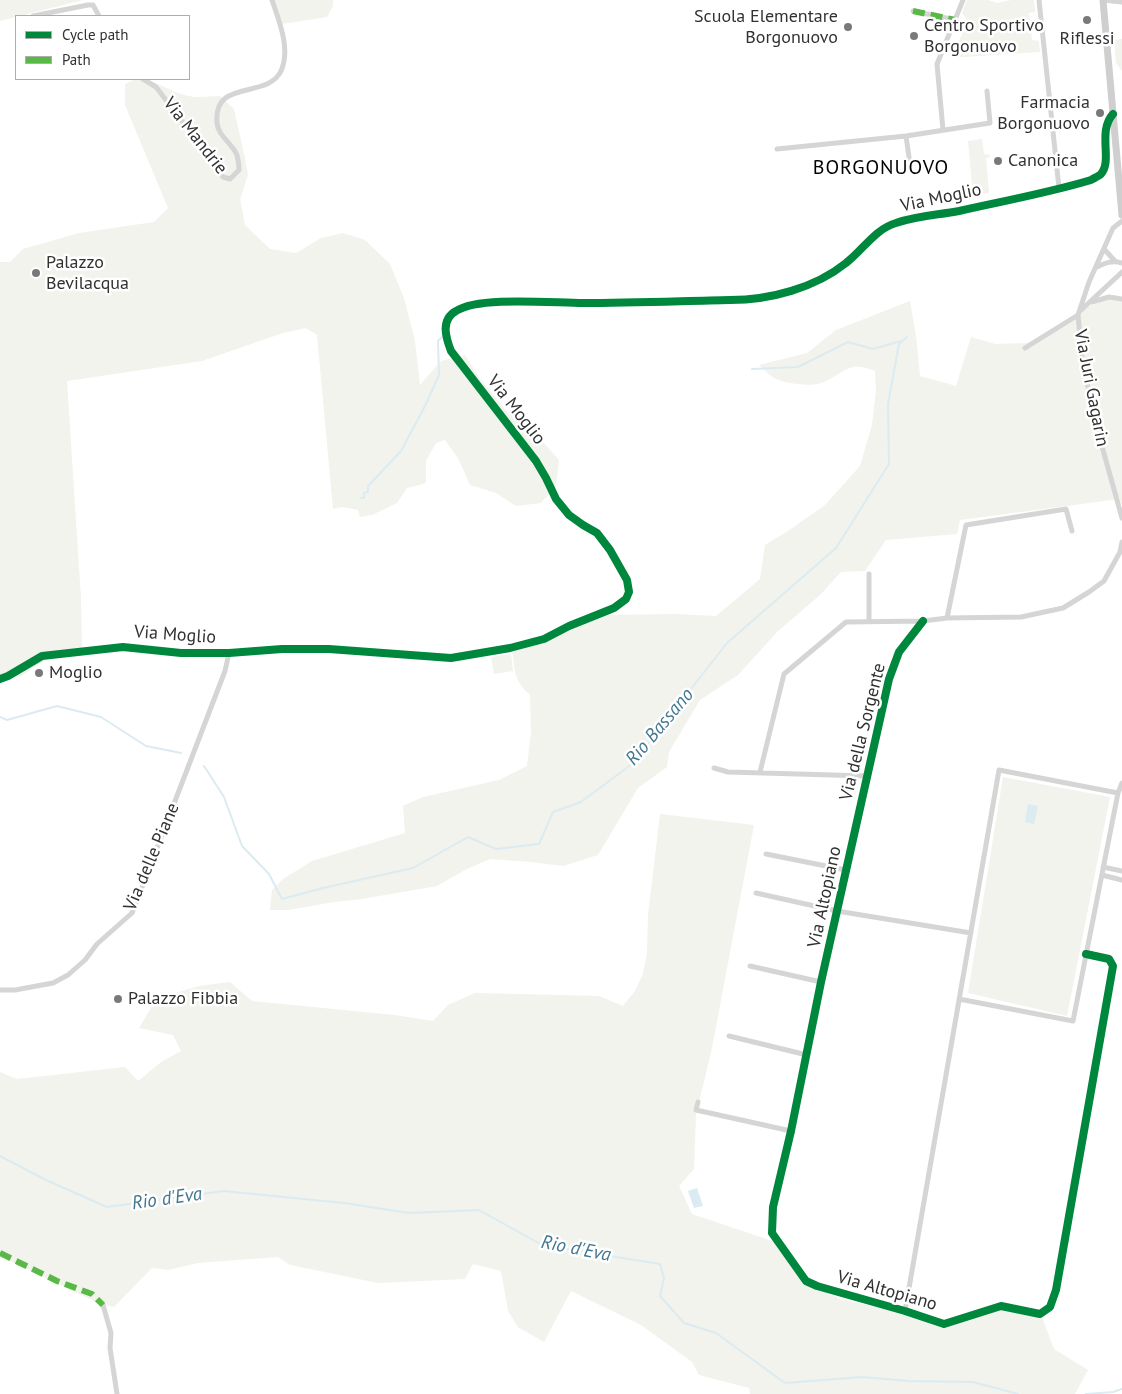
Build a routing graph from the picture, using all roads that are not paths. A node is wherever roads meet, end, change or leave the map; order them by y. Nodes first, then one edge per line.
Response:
1 (272, 0) edge
2 (963, 0) edge
3 (1039, 0) edge
4 (1103, 0) edge
5 (1122, 2) edge
6 (913, 10) dead end
7 (38, 15) edge
8 (98, 15) edge
9 (956, 20) junction
10 (145, 80) edge
11 (987, 91) dead end
12 (1113, 114) junction
13 (944, 130) junction
14 (906, 136) junction
15 (778, 149) dead end
16 (911, 171) dead end
17 (1059, 188) junction
18 (1122, 216) edge
19 (1122, 221) edge
20 (1104, 249) junction
21 (1115, 261) junction
22 (1122, 263) edge
23 (1096, 268) junction
24 (1122, 272) edge
25 (1122, 299) edge
26 (1089, 303) junction
27 (1079, 313) junction
28 (1025, 348) dead end
29 (1122, 518) edge
30 (1072, 531) dead end
31 (1122, 542) edge
32 (869, 574) dead end
33 (946, 618) junction
34 (869, 621) junction
35 (923, 621) junction
36 (229, 653) junction
37 (0, 679) edge
38 (714, 768) dead end
39 (760, 772) junction
40 (867, 776) junction
41 (1122, 784) edge
42 (1118, 793) junction
43 (855, 829) joint
44 (766, 854) dead end
45 (1103, 867) junction
46 (846, 870) junction
47 (1122, 871) edge
48 (1102, 875) junction
49 (1122, 880) edge
50 (756, 893) dead end
51 (837, 911) junction
52 (971, 933) junction
53 (1086, 954) junction
54 (750, 966) dead end
55 (822, 982) junction
56 (0, 990) edge
57 (959, 999) junction
58 (729, 1036) dead end
59 (807, 1055) junction
60 (698, 1102) dead end
61 (791, 1131) junction
62 (103, 1305) dead end
63 (905, 1311) junction
64 (116, 1394) edge

1 - 10 street, Via Mandrie
2 - 9 street
3 - 17 street
4 - 5 street
4 - 12 main road
6 - 9 street
7 - 8 street
9 - 13 street
11 - 13 street
12 - 17 street, Via Moglio
12 - 18 main road
13 - 14 street
14 - 15 street
14 - 16 street
17 - 36 street, Via Moglio
19 - 20 street, Via Juri Gagarin
20 - 21 street
20 - 23 street, Via Juri Gagarin
21 - 22 street
21 - 23 street
23 - 27 street, Via Juri Gagarin
24 - 26 street, Via Juri Gagarin
25 - 26 street, Via Juri Gagarin
26 - 27 street, Via Juri Gagarin
27 - 28 street, Via Juri Gagarin
27 - 29 street, Via Juri Gagarin
30 - 33 street
31 - 33 street
32 - 34 street
33 - 35 street
34 - 35 street
34 - 39 street
35 - 40 street, Via della Sorgente
36 - 37 street, Via Moglio
36 - 56 street, Via delle Piane
38 - 39 street
39 - 40 street
40 - 43 street, Via della Sorgente
41 - 42 street
42 - 45 street
42 - 52 street, Via Altopiano
43 - 46 street, Via Altopiano
44 - 46 street, Via Altopiano
45 - 47 street
45 - 48 street
46 - 51 street, Via Altopiano
48 - 49 street
48 - 53 street
50 - 51 street, Via Altopiano
51 - 52 street, Via Altopiano
51 - 55 street, Via Altopiano
52 - 57 street, Via Altopiano
53 - 57 street
53 - 63 street, Via Altopiano
54 - 55 street
55 - 59 street, Via Altopiano
57 - 63 street, Via Altopiano
58 - 59 street
59 - 61 street, Via Altopiano
60 - 61 street
61 - 63 street, Via Altopiano
62 - 64 street

